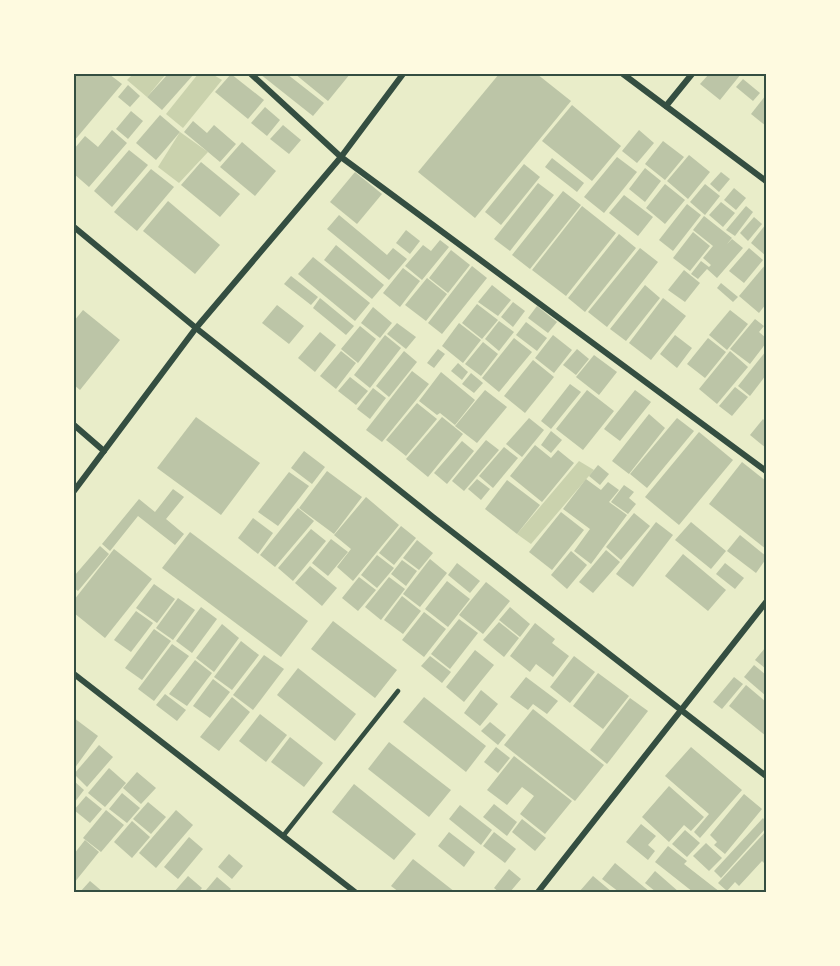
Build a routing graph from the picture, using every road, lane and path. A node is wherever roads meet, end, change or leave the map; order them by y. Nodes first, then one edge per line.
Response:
1 (251, 74) edge
2 (403, 74) edge
3 (623, 74) edge
4 (692, 74) edge
5 (666, 106) junction
6 (341, 157) junction
7 (766, 181) edge
8 (74, 227) edge
9 (196, 328) junction
10 (74, 425) edge
11 (104, 450) junction
12 (766, 471) edge
13 (74, 491) edge
14 (766, 602) edge
15 (74, 674) edge
16 (398, 691) dead end
17 (682, 709) junction
18 (766, 776) edge
19 (283, 836) junction
20 (355, 892) edge
21 (538, 892) edge

1 - 6 street
2 - 6 street
3 - 5 street
4 - 5 street
5 - 7 street
6 - 9 street
6 - 12 street
8 - 9 street
9 - 11 street
9 - 17 street
10 - 11 street
11 - 13 street
14 - 17 street
15 - 19 street
16 - 19 lane
17 - 18 street
17 - 21 street
19 - 20 street

